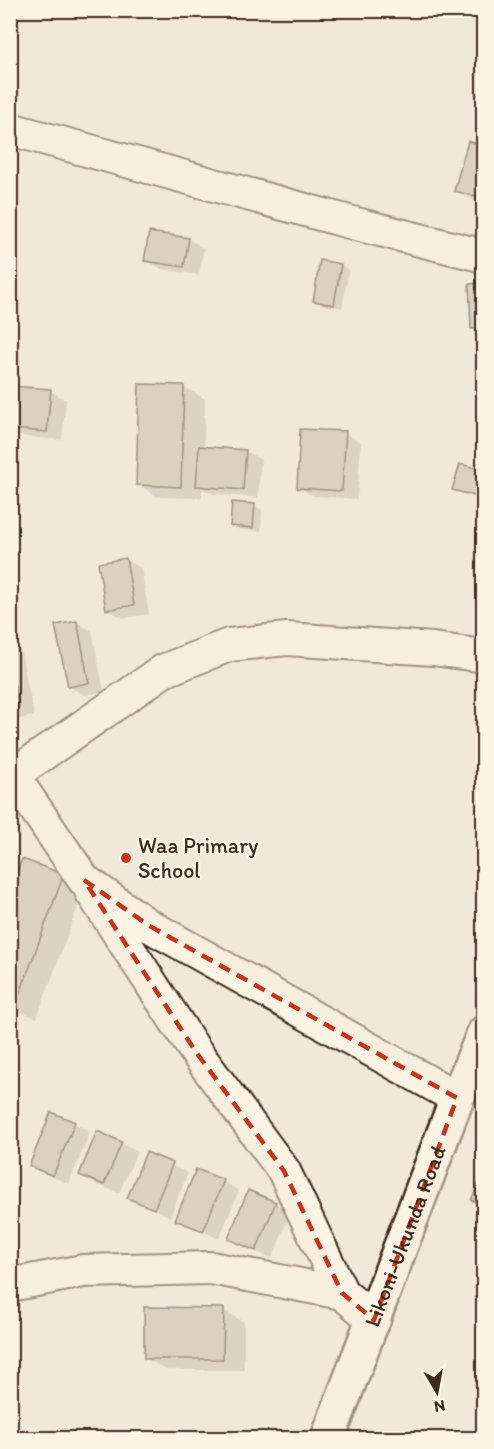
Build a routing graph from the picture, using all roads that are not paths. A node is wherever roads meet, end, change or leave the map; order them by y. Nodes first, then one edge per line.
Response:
1 (10, 129) edge
2 (483, 256) edge
3 (483, 656) edge
4 (11, 776) edge
5 (84, 880) junction
6 (483, 1033) edge
7 (457, 1098) junction
8 (10, 1285) edge
9 (342, 1293) junction
10 (374, 1320) junction
11 (328, 1438) edge

1 - 2 street
3 - 4 street
4 - 5 street
5 - 7 street
5 - 9 street
6 - 7 highway, Likoni-Ukunda Road
7 - 10 highway, Likoni-Ukunda Road
8 - 9 street
9 - 10 street
10 - 11 highway, Likoni-Ukunda Road

